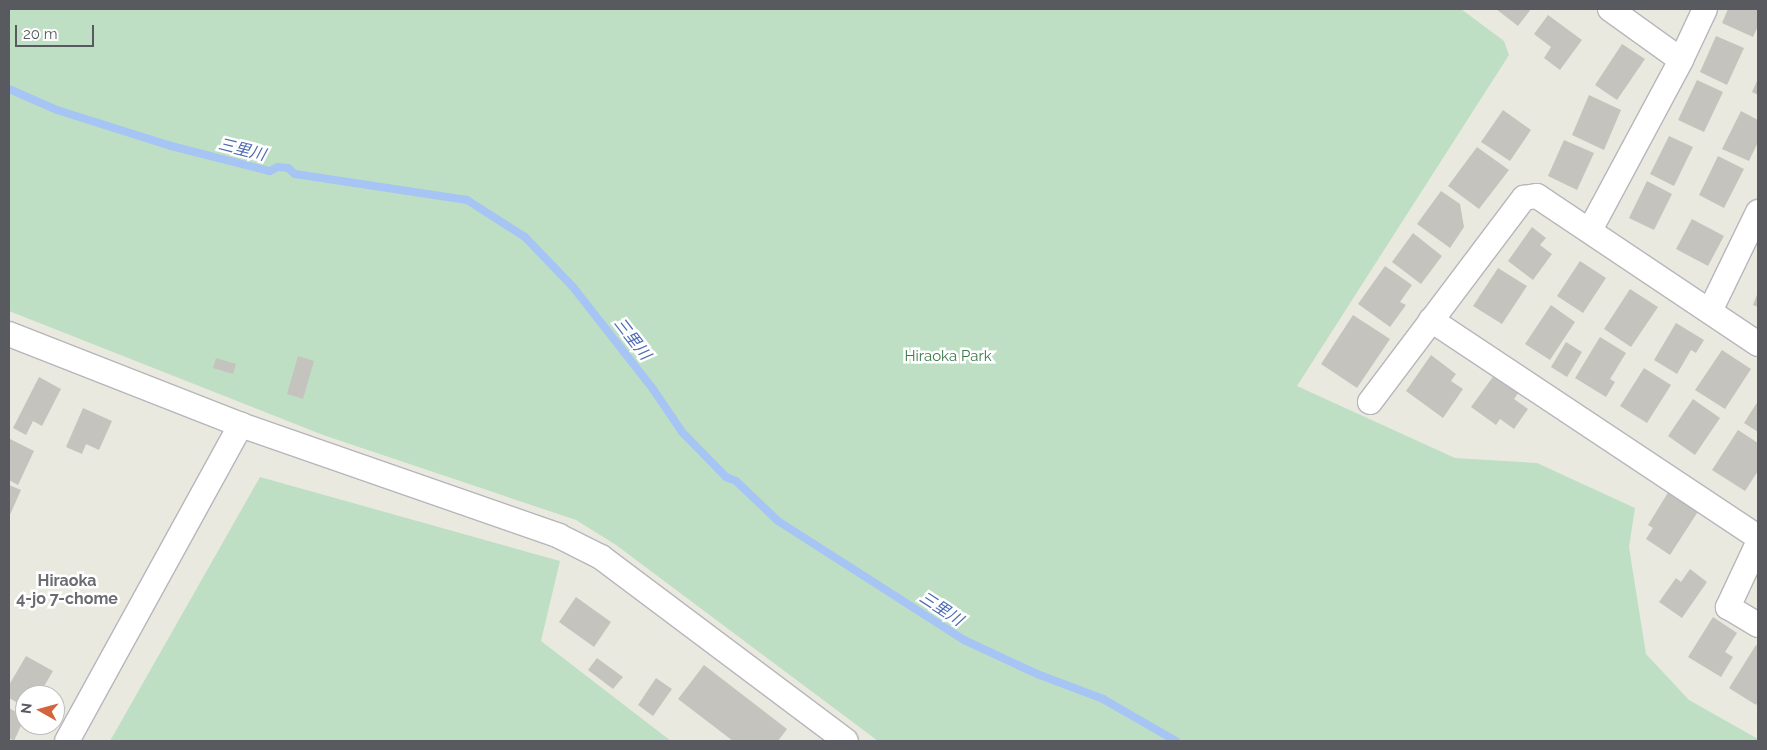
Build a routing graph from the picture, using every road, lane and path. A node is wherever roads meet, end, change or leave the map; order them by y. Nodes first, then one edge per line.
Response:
1 (1610, 9) edge
2 (1705, 9) edge
3 (1681, 60) junction
4 (1758, 212) edge
5 (1590, 230) junction
6 (1710, 312) junction
7 (1431, 320) junction
8 (9, 334) edge
9 (1758, 344) edge
10 (1370, 402) dead end
11 (241, 425) junction
12 (1758, 537) edge
13 (1758, 543) edge
14 (1758, 625) edge
15 (67, 741) edge
16 (846, 741) edge

1 - 3 street
2 - 3 street
3 - 5 street
4 - 6 street
5 - 6 street
5 - 7 street
6 - 9 street
7 - 10 street
7 - 12 street
8 - 11 street
11 - 15 street
11 - 16 street
13 - 14 street

